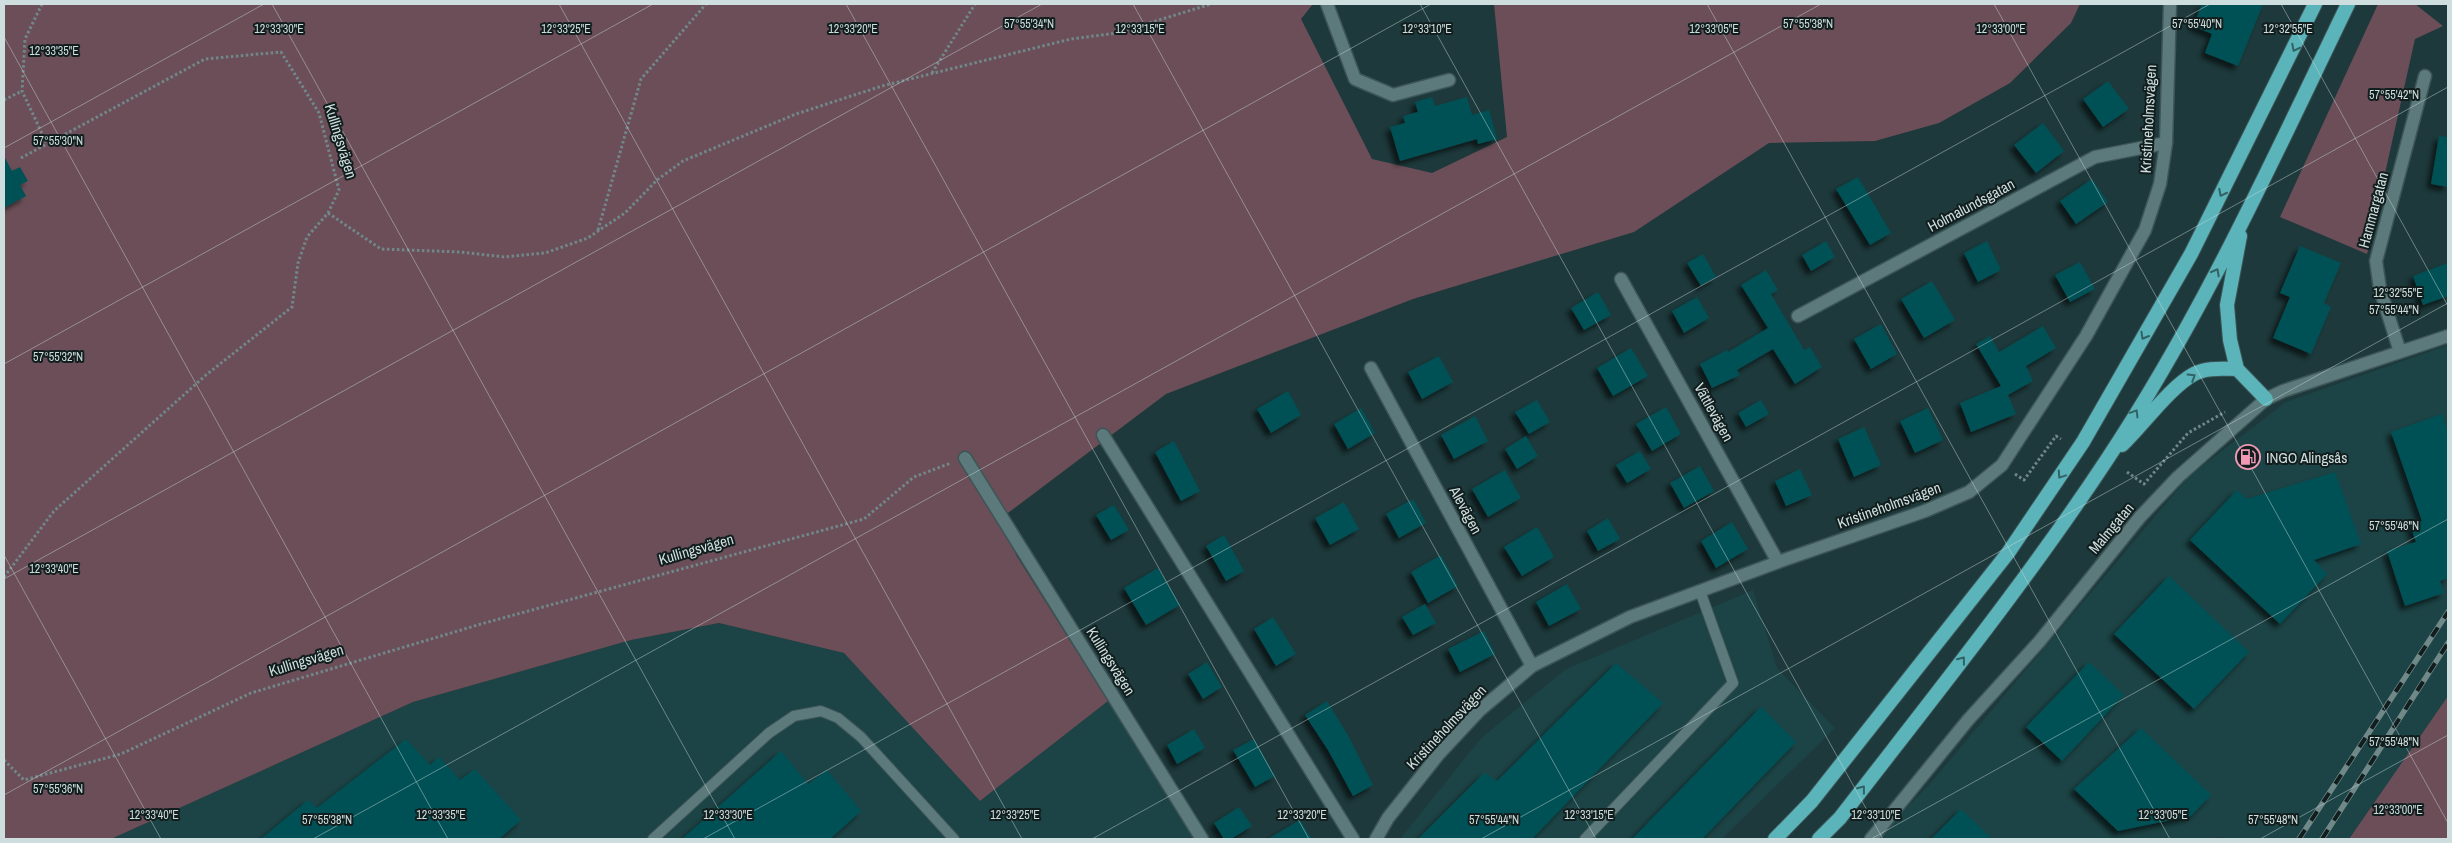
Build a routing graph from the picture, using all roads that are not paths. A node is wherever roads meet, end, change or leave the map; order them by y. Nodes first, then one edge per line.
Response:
1 (1327, 4) edge
2 (2170, 4) edge
3 (2316, 4) edge
4 (2348, 4) edge
5 (2425, 76) dead end
6 (1449, 80) dead end
7 (2166, 143) junction
8 (2243, 222) junction
9 (1621, 279) dead end
10 (1798, 316) dead end
11 (2448, 336) edge
12 (2400, 352) junction
13 (1371, 368) dead end
14 (2236, 369) junction
15 (2266, 400) junction
16 (1103, 435) dead end
17 (966, 458) road end
18 (2108, 460) junction
19 (1778, 562) junction
20 (1700, 591) junction
21 (1532, 666) junction
22 (653, 839) edge
23 (954, 839) edge
24 (1202, 839) edge
25 (1353, 839) edge
26 (1376, 839) edge
27 (1585, 839) edge
28 (1775, 839) edge
29 (1820, 839) edge
30 (1871, 839) edge

1 - 6 street
2 - 7 street, Kristineholmsvägen
3 -> 28 highway
4 - 8 highway
5 - 12 street, Hammargatan
7 - 10 street, Holmalundsgatan
7 - 19 street, Kristineholmsvägen
8 - 14 highway
18 -> 8 highway
9 - 19 street, Vättlevägen
11 - 12 street, Malmgatan
12 - 15 street, Malmgatan
13 - 21 street, Alevägen
14 - 15 highway
18 -> 14 highway
15 - 30 street, Malmgatan
16 - 25 street
17 - 24 street, Kullingsvägen
29 -> 18 highway
19 - 20 street, Kristineholmsvägen
20 - 21 street, Kristineholmsvägen
20 - 27 lane
21 - 26 street, Kristineholmsvägen
22 - 23 lane

